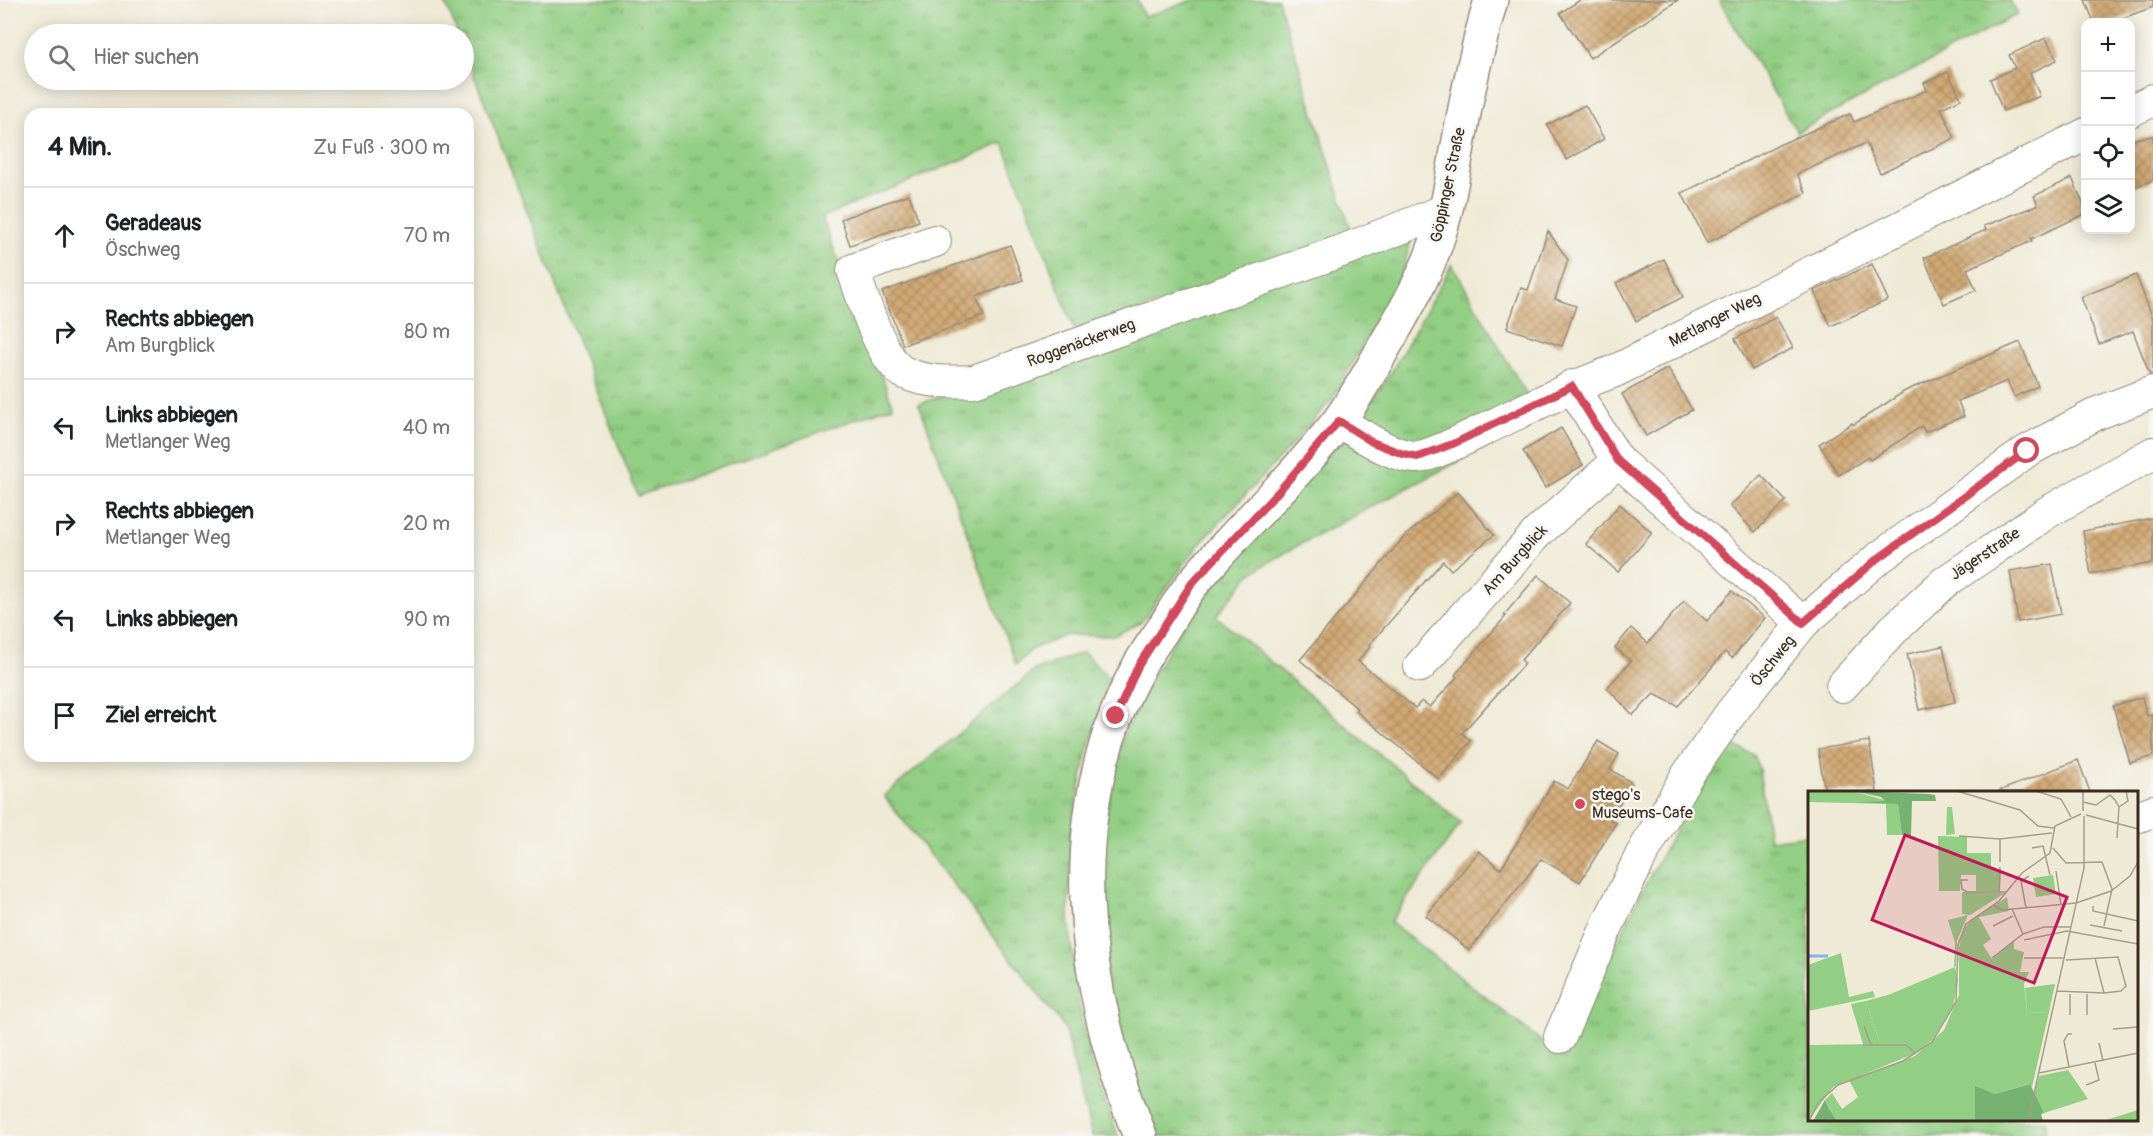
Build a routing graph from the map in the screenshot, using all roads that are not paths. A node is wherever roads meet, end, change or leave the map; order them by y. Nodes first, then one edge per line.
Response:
1 (1491, 0) edge
2 (2153, 100) edge
3 (2135, 109) edge
4 (2081, 136) edge
5 (1446, 210) junction
6 (934, 241) dead end
7 (1572, 386) junction
8 (2153, 392) edge
9 (1339, 421) junction
10 (2153, 453) edge
11 (1618, 461) junction
12 (1803, 623) junction
13 (1420, 666) dead end
14 (1842, 686) dead end
15 (2153, 811) edge
16 (2138, 817) edge
17 (1560, 1037) dead end
18 (1140, 1136) edge

1 - 5 main road, Göppinger Straße
2 - 3 street
4 - 7 street, Metlanger Weg
5 - 6 street, Roggenäckerweg
5 - 9 main road, Göppinger Straße
7 - 9 street, Metlanger Weg
7 - 11 street
8 - 12 street, Öschweg
9 - 18 main road, Göppinger Straße
10 - 14 street, Jägerstraße
11 - 12 street
11 - 13 street, Am Burgblick
12 - 17 street, Öschweg
15 - 16 street

